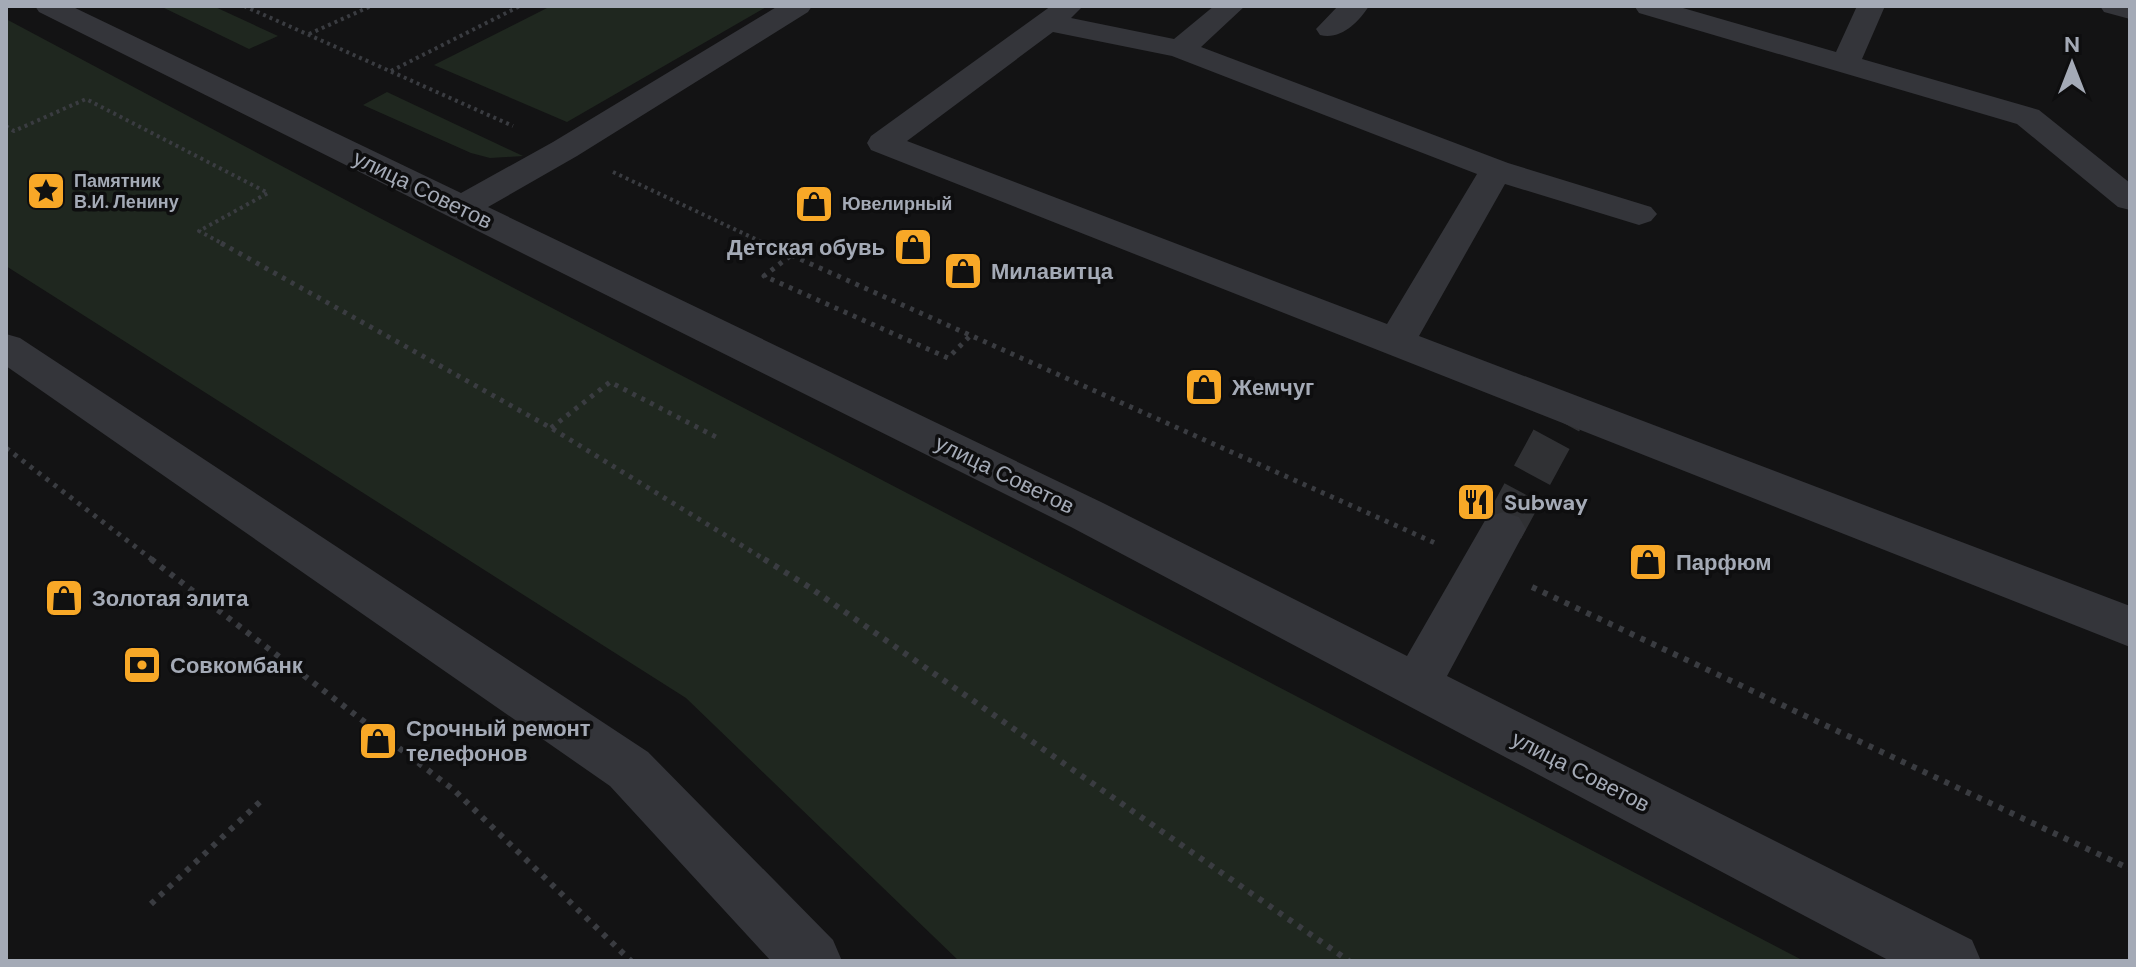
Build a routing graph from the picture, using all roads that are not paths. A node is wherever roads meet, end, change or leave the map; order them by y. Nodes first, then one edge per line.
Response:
1 (49, 6) edge
2 (798, 6) edge
3 (1231, 6) edge
4 (1355, 6) edge
5 (1871, 6) edge
6 (2114, 6) edge
7 (1649, 7) edge
8 (2130, 11) edge
9 (1058, 14) edge
10 (1330, 29) dead end
11 (1180, 49) junction
12 (1845, 64) junction
13 (1496, 170) junction
14 (2130, 200) edge
15 (460, 208) junction
16 (1639, 214) dead end
17 (1396, 342) junction
18 (6, 347) edge
19 (1493, 546) tunnel mouth
20 (2130, 627) edge
21 (1416, 686) junction
22 (812, 961) edge
23 (1951, 961) edge

1 - 15 street, улица Советов
2 - 15 street
3 - 11 street
4 - 10 street
5 - 12 street
6 - 8 street
7 - 12 street
9 - 11 street
9 - 17 street
11 - 13 street
12 - 14 street
13 - 16 street
13 - 17 street
15 - 21 street, улица Советов
17 - 20 street
18 - 22 street
19 - 21 street
21 - 23 street, улица Советов

